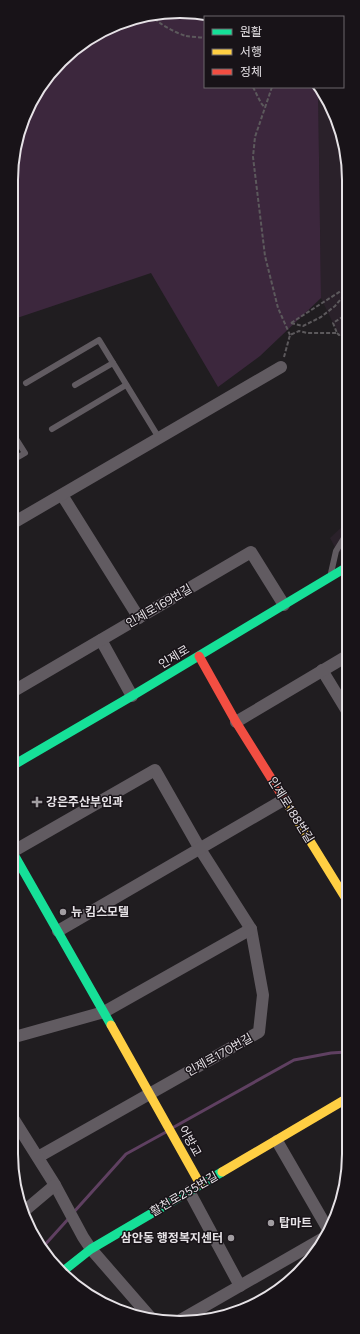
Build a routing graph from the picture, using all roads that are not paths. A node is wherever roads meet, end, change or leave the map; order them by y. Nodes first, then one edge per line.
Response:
1 (113, 363) junction
2 (281, 367) road end
3 (26, 383) dead end
4 (126, 384) junction
5 (75, 385) dead end
6 (52, 428) dead end
7 (159, 438) junction
8 (18, 442) edge
9 (18, 457) edge
10 (62, 495) junction
11 (18, 520) edge
12 (342, 541) edge
13 (342, 570) edge
14 (330, 577) junction
15 (284, 605) junction
16 (139, 618) junction
17 (101, 640) junction
18 (199, 656) junction
19 (342, 659) edge
20 (322, 670) junction
21 (18, 688) edge
22 (132, 696) junction
23 (342, 703) edge
24 (236, 722) junction
25 (18, 762) edge
26 (285, 799) junction
27 (18, 848) edge
28 (200, 849) junction
29 (18, 861) edge
30 (342, 892) edge
31 (251, 929) junction
32 (58, 931) junction
33 (104, 1012) junction
34 (18, 1036) edge
35 (150, 1094) junction
36 (342, 1101) edge
37 (18, 1126) edge
38 (277, 1141) junction
39 (38, 1157) junction
40 (55, 1185) junction
41 (195, 1188) junction
42 (28, 1208) edge
43 (326, 1225) edge
44 (316, 1242) edge
45 (91, 1249) junction
46 (65, 1269) edge
47 (240, 1286) junction
48 (146, 1312) edge
49 (188, 1316) edge

1 - 3 lane
1 - 4 lane
1 - 5 lane
2 - 7 street
4 - 6 lane
4 - 7 lane
7 - 10 street
8 - 9 lane
10 - 11 street
10 - 16 street
12 - 14 lane
13 - 14 street, 인제로
14 - 15 street, 인제로
15 - 16 street, 인제로169번길
15 - 18 street, 인제로
16 - 17 street, 인제로169번길
17 - 21 street, 인제로169번길
17 - 22 street
18 - 22 street, 인제로
18 - 24 street, 인제로188번길
19 - 20 street
20 - 23 street
20 - 24 street
22 - 25 street, 인제로
24 - 26 street, 인제로188번길
26 - 28 street
26 - 30 street, 인제로188번길
27 - 28 street, 인제로170번길
28 - 31 street, 인제로170번길
28 - 32 street
29 - 32 street
31 - 33 street
31 - 35 street, 인제로170번길
32 - 33 street
33 - 34 street
33 - 35 street
35 - 39 street
35 - 41 street, 어방교
36 - 38 street, 활천로255번길
37 - 39 street
38 - 41 street, 활천로255번길
38 - 43 street
39 - 40 street
40 - 42 street
40 - 45 street
41 - 45 street, 활천로255번길
41 - 47 street
44 - 47 street
45 - 46 street, 활천로255번길
45 - 48 street
47 - 49 street

